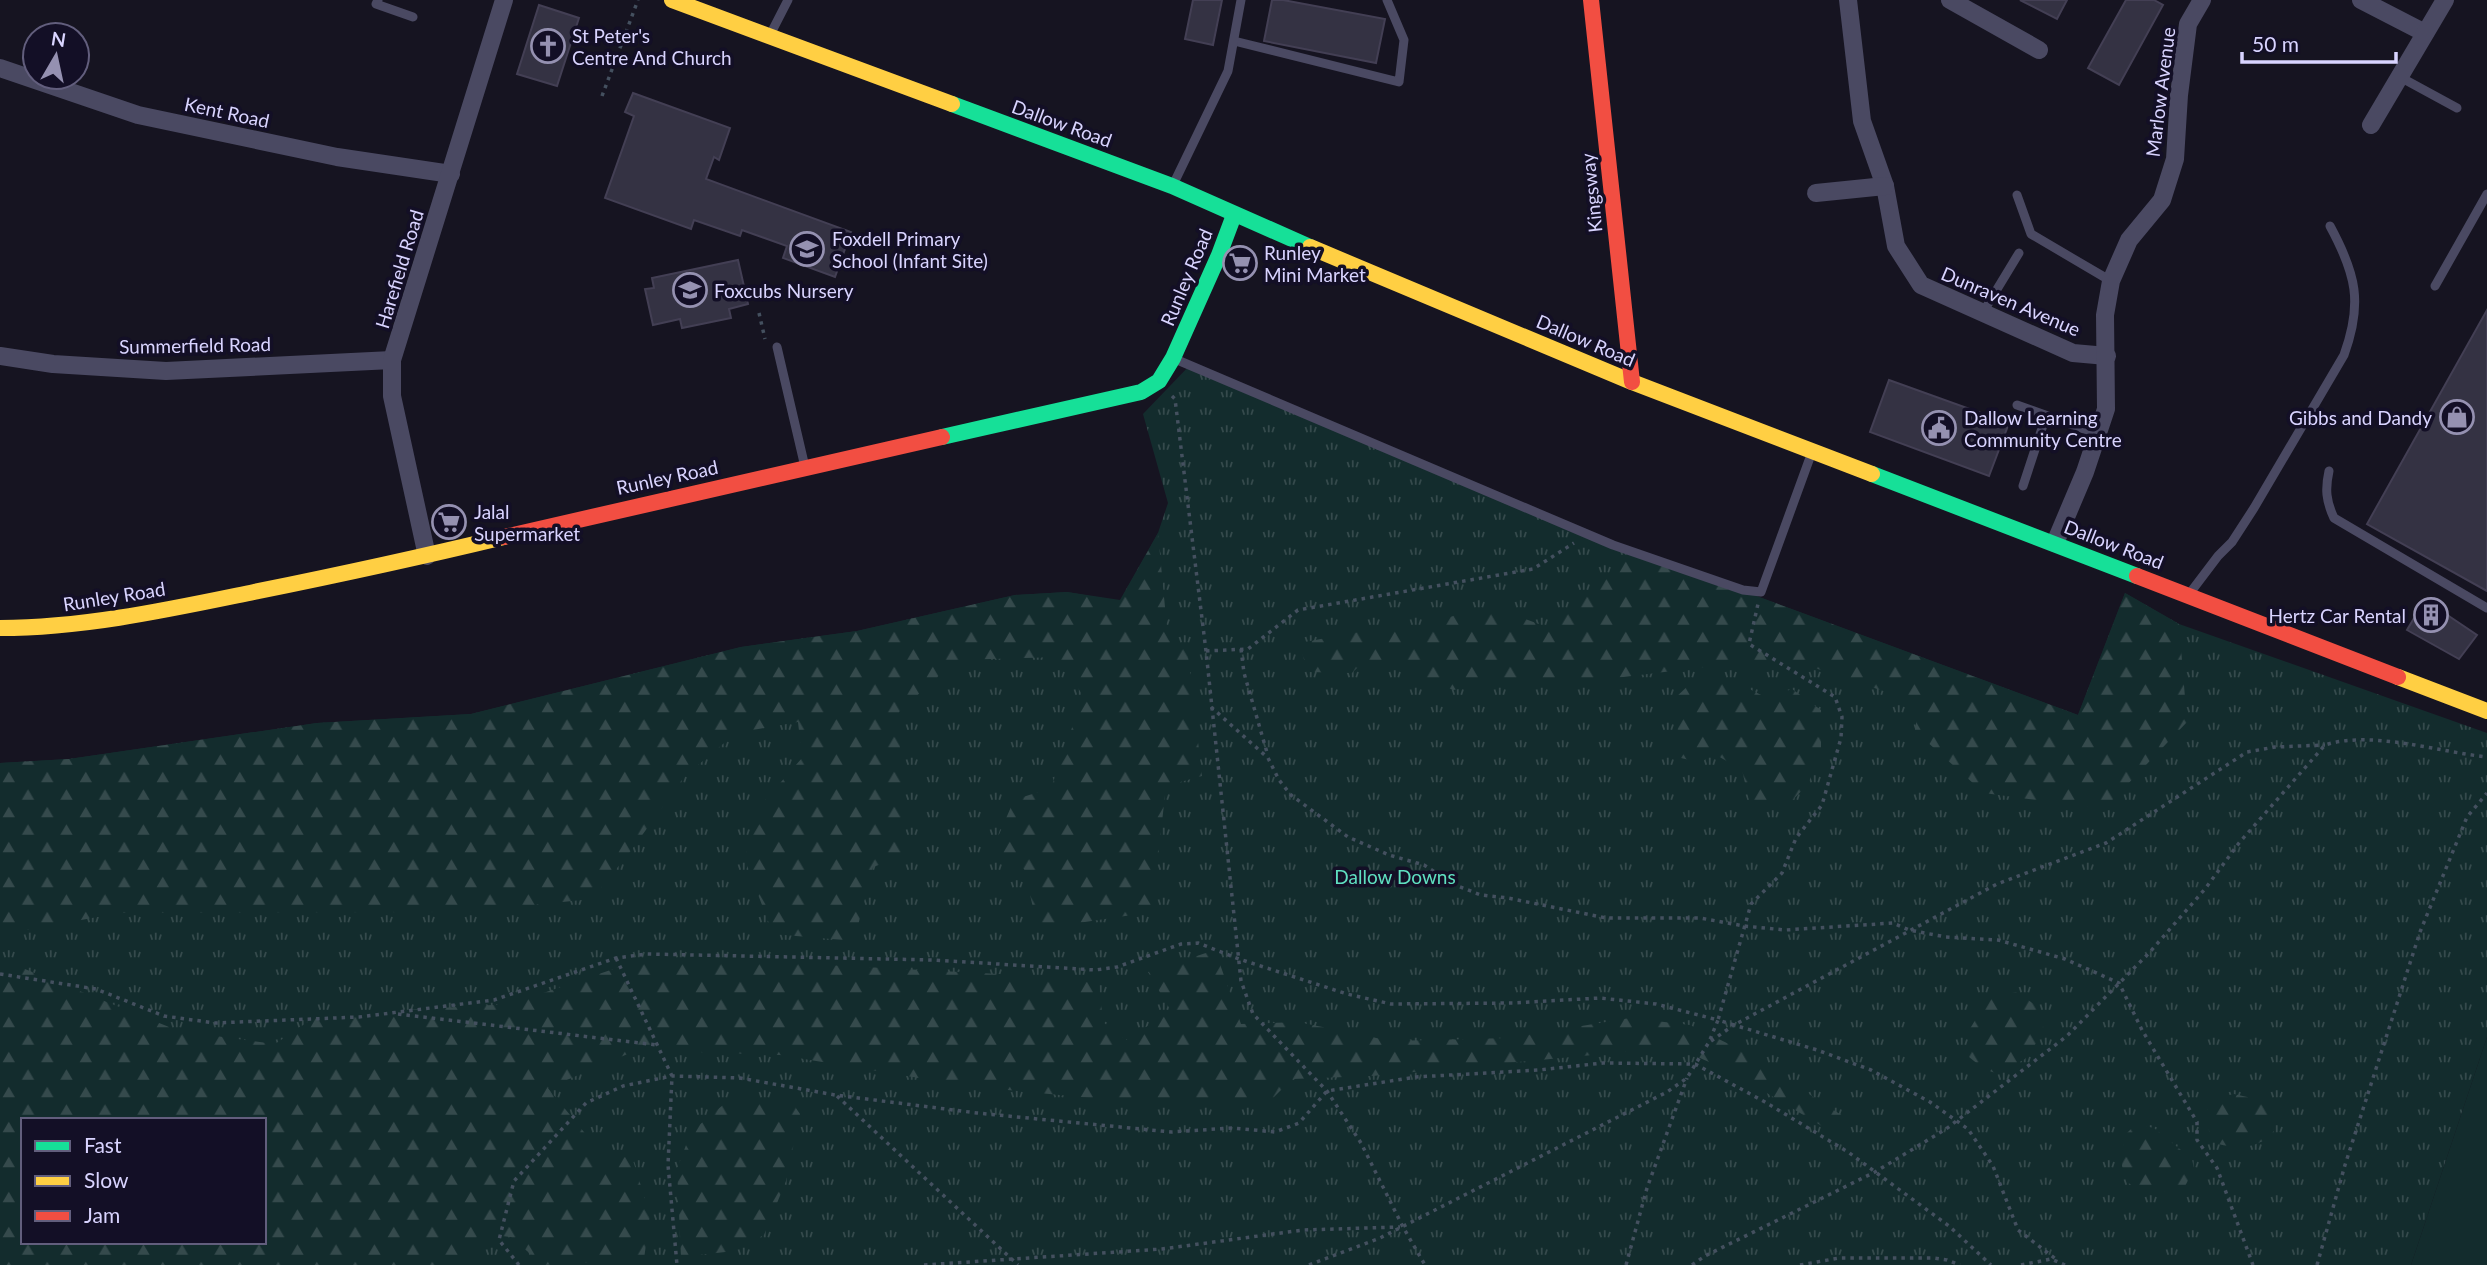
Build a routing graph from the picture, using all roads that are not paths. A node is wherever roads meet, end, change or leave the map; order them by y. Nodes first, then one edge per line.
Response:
1 (378, 0) edge
2 (504, 0) edge
3 (672, 0) edge
4 (788, 0) edge
5 (1241, 0) edge
6 (1387, 0) edge
7 (1591, 0) edge
8 (1848, 0) edge
9 (1950, 0) edge
10 (2202, 0) edge
11 (2361, 0) edge
12 (2445, 0) edge
13 (413, 17) dead end
14 (2425, 33) junction
15 (769, 36) junction
16 (1234, 41) junction
17 (2039, 51) dead end
18 (0, 68) edge
19 (2400, 77) junction
20 (2457, 108) dead end
21 (2371, 125) dead end
22 (451, 174) junction
23 (1172, 186) junction
24 (1885, 186) junction
25 (1816, 194) dead end
26 (2487, 194) edge
27 (2017, 195) dead end
28 (1234, 215) junction
29 (2330, 226) dead end
30 (2019, 253) dead end
31 (2111, 281) junction
32 (2435, 286) dead end
33 (1982, 314) junction
34 (778, 347) dead end
35 (0, 356) edge
36 (2107, 356) junction
37 (1173, 358) junction
38 (392, 360) junction
39 (1632, 382) junction
40 (2017, 405) dead end
41 (2046, 416) junction
42 (2098, 434) junction
43 (1812, 451) junction
44 (805, 469) junction
45 (2329, 471) dead end
46 (2023, 486) dead end
47 (2054, 543) junction
48 (427, 556) junction
49 (2189, 595) junction
50 (2487, 608) edge
51 (0, 628) edge
52 (2487, 711) edge

1 - 13 lane
2 - 22 street, Harefield Road
3 - 15 street, Dallow Road
4 - 15 lane
5 - 16 lane
6 - 16 lane
7 - 39 street, Kingsway
8 - 24 street, Dunraven Avenue
9 - 17 street
10 - 31 street, Marlow Avenue
11 - 14 street
12 - 14 street
14 - 19 street
15 - 23 street, Dallow Road
16 - 23 lane
18 - 22 street, Kent Road
19 - 20 lane
19 - 21 street
22 - 38 street, Harefield Road
23 - 28 street, Dallow Road
24 - 25 street
24 - 33 street, Dunraven Avenue
26 - 32 lane
27 - 31 lane
28 - 37 street, Runley Road
28 - 39 street, Dallow Road
29 - 49 lane
30 - 33 lane
31 - 36 street, Marlow Avenue
33 - 36 street, Dunraven Avenue
34 - 44 lane
35 - 38 street, Summerfield Road
36 - 42 street, Marlow Avenue
37 - 43 lane
37 - 44 street, Runley Road
38 - 48 street, Harefield Road
39 - 43 street, Dallow Road
40 - 41 lane
41 - 42 lane
41 - 46 lane
42 - 47 street, Marlow Avenue
43 - 47 street, Dallow Road
44 - 48 street, Runley Road
45 - 50 lane
47 - 49 street, Dallow Road
48 - 51 street, Runley Road
49 - 52 street, Dallow Road

